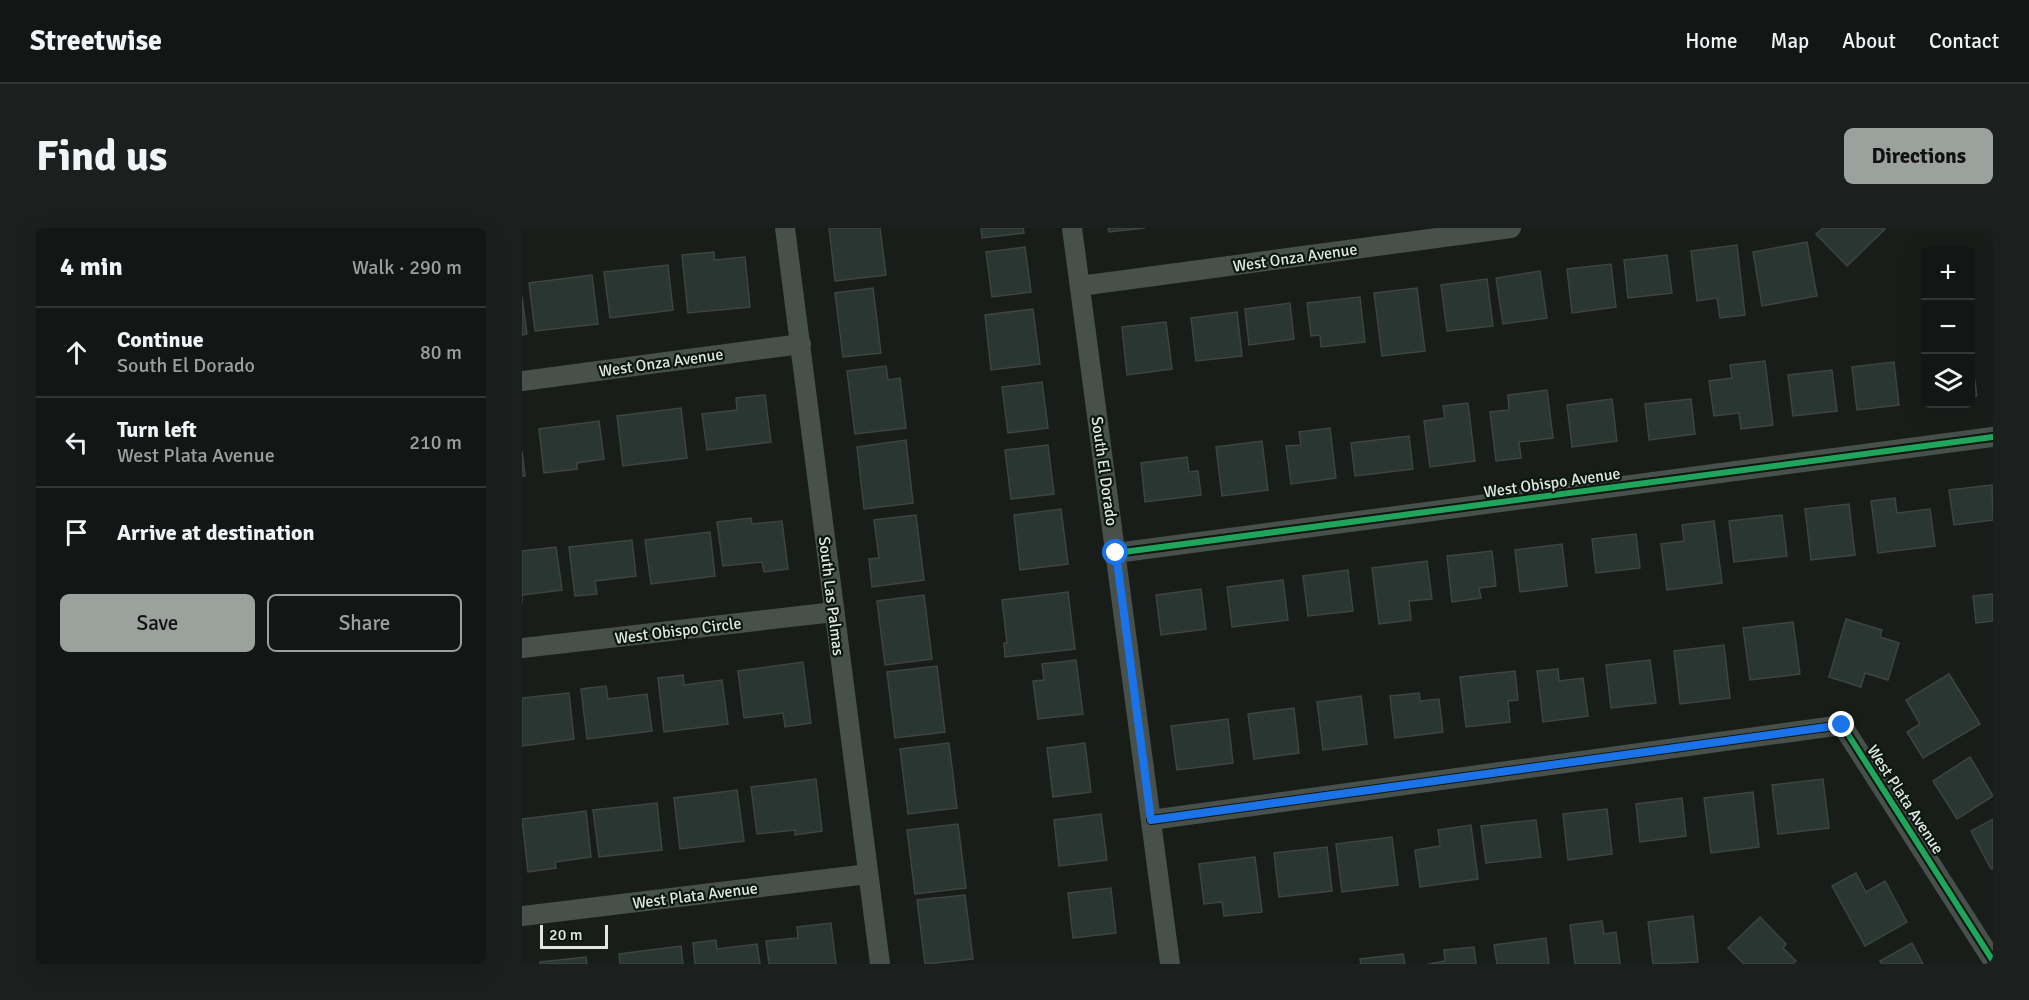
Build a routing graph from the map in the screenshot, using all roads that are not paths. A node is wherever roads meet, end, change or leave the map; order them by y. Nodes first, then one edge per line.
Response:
1 (785, 228) edge
2 (1072, 228) edge
3 (1511, 228) edge
4 (1080, 286) junction
5 (801, 344) junction
6 (522, 381) edge
7 (1993, 437) edge
8 (1116, 553) junction
9 (834, 612) junction
10 (522, 648) edge
11 (1151, 820) junction
12 (868, 874) junction
13 (522, 916) edge
14 (1993, 961) edge
15 (880, 964) edge
16 (1170, 964) edge

1 - 5 street, South Las Palmas
2 - 4 street, South El Dorado
3 - 4 street, West Onza Avenue
4 - 8 street, South El Dorado
5 - 6 street, West Onza Avenue
5 - 9 street, South Las Palmas
7 - 8 street, West Obispo Avenue
8 - 11 street, South El Dorado
9 - 10 street, West Obispo Circle
9 - 12 street, South Las Palmas
11 - 14 street, West Plata Avenue
11 - 16 street, South El Dorado
12 - 13 street, West Plata Avenue
12 - 15 street, South Las Palmas

